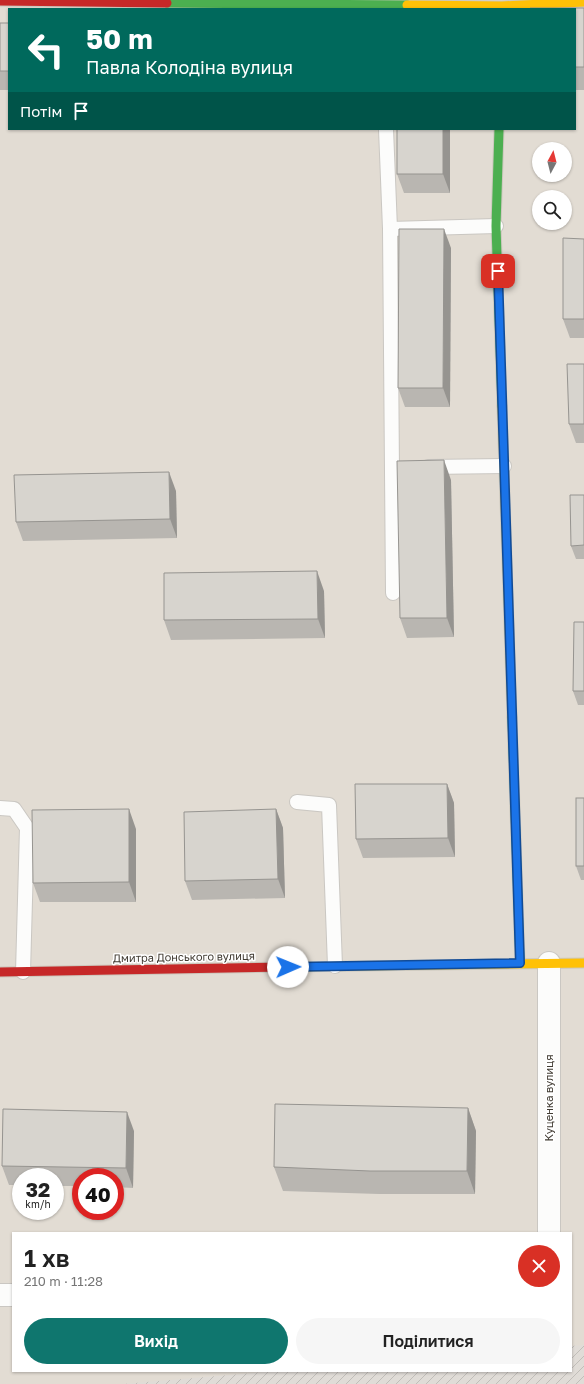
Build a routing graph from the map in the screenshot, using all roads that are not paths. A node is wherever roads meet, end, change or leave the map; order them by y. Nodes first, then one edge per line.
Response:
1 (0, 1) edge
2 (584, 2) edge
3 (502, 5) edge
4 (386, 130) edge
5 (499, 130) edge
6 (496, 226) junction
7 (390, 229) junction
8 (504, 466) junction
9 (393, 468) junction
10 (393, 593) dead end
11 (297, 802) dead end
12 (0, 808) edge
13 (520, 963) junction
14 (549, 963) junction
15 (584, 963) edge
16 (335, 966) junction
17 (0, 972) edge
18 (23, 972) junction
19 (549, 1232) edge
20 (0, 1295) edge
21 (12, 1295) edge

1 - 3 street
2 - 3 street
4 - 7 lane
5 - 6 street
6 - 7 lane
6 - 8 street
7 - 9 lane
8 - 9 lane
8 - 13 street
9 - 10 lane
11 - 16 lane
12 - 18 lane
13 - 14 street, Дмитра Донського вулиця
13 - 16 street, Дмитра Донського вулиця
14 - 15 street, Дмитра Донського вулиця
14 - 19 street, Куценка вулиця
16 - 18 street, Дмитра Донського вулиця
17 - 18 street, Дмитра Донського вулиця
20 - 21 street

